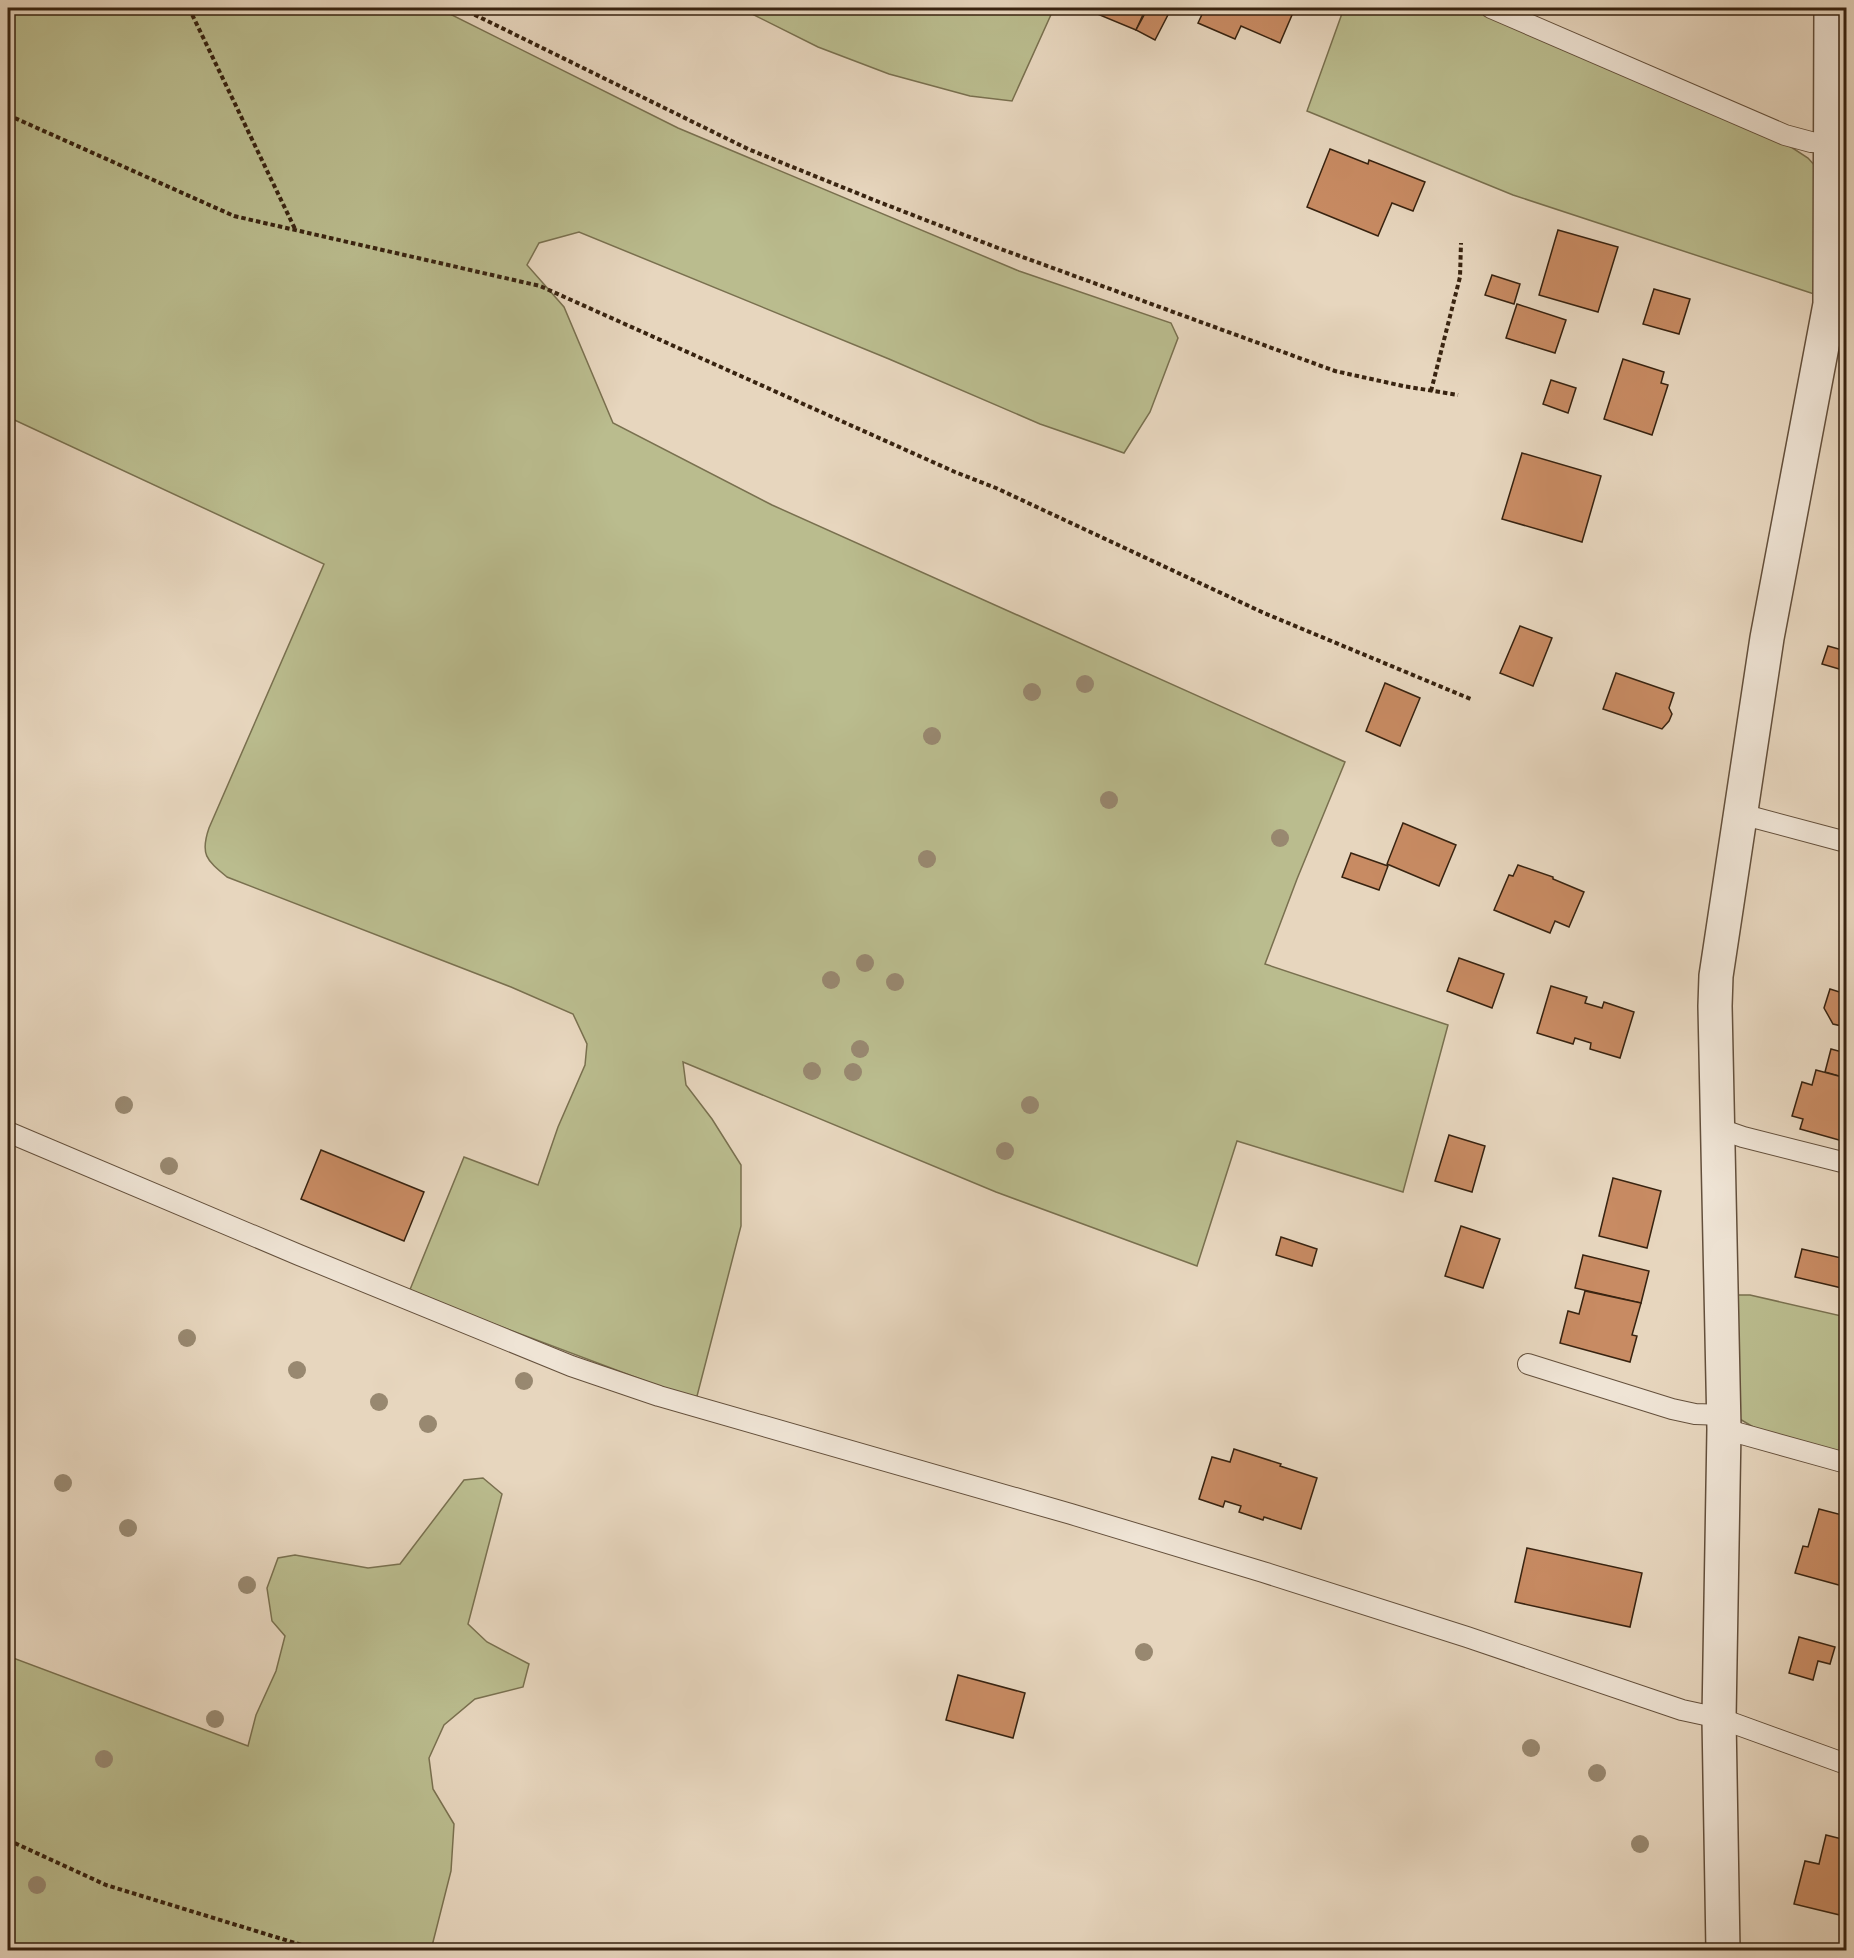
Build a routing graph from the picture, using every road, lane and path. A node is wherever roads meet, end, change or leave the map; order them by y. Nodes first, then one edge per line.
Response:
1 (189, 8) edge
2 (460, 8) edge
3 (1491, 8) edge
4 (1831, 8) edge
5 (8, 115) edge
6 (1831, 143) junction
7 (295, 230) junction
8 (1461, 243) dead end
9 (1838, 307) edge
10 (1431, 391) junction
11 (1458, 395) dead end
12 (1473, 700) dead end
13 (1741, 814) junction
14 (1846, 842) edge
15 (1717, 1128) junction
16 (8, 1132) edge
17 (1846, 1163) edge
18 (1528, 1364) dead end
19 (1724, 1422) junction
20 (1846, 1464) edge
21 (1719, 1718) junction
22 (1846, 1764) edge
23 (8, 1840) edge
24 (318, 1950) edge
25 (1723, 1950) edge

1 - 7 path
2 - 10 path
3 - 6 lane
4 - 6 street
5 - 7 path
6 - 9 street
7 - 12 path
8 - 10 path
9 - 13 street
10 - 11 path
13 - 14 lane
13 - 15 street
15 - 17 lane
15 - 19 street
16 - 21 lane
18 - 19 lane
19 - 20 lane
19 - 21 street
21 - 22 lane
21 - 25 street
23 - 24 path

